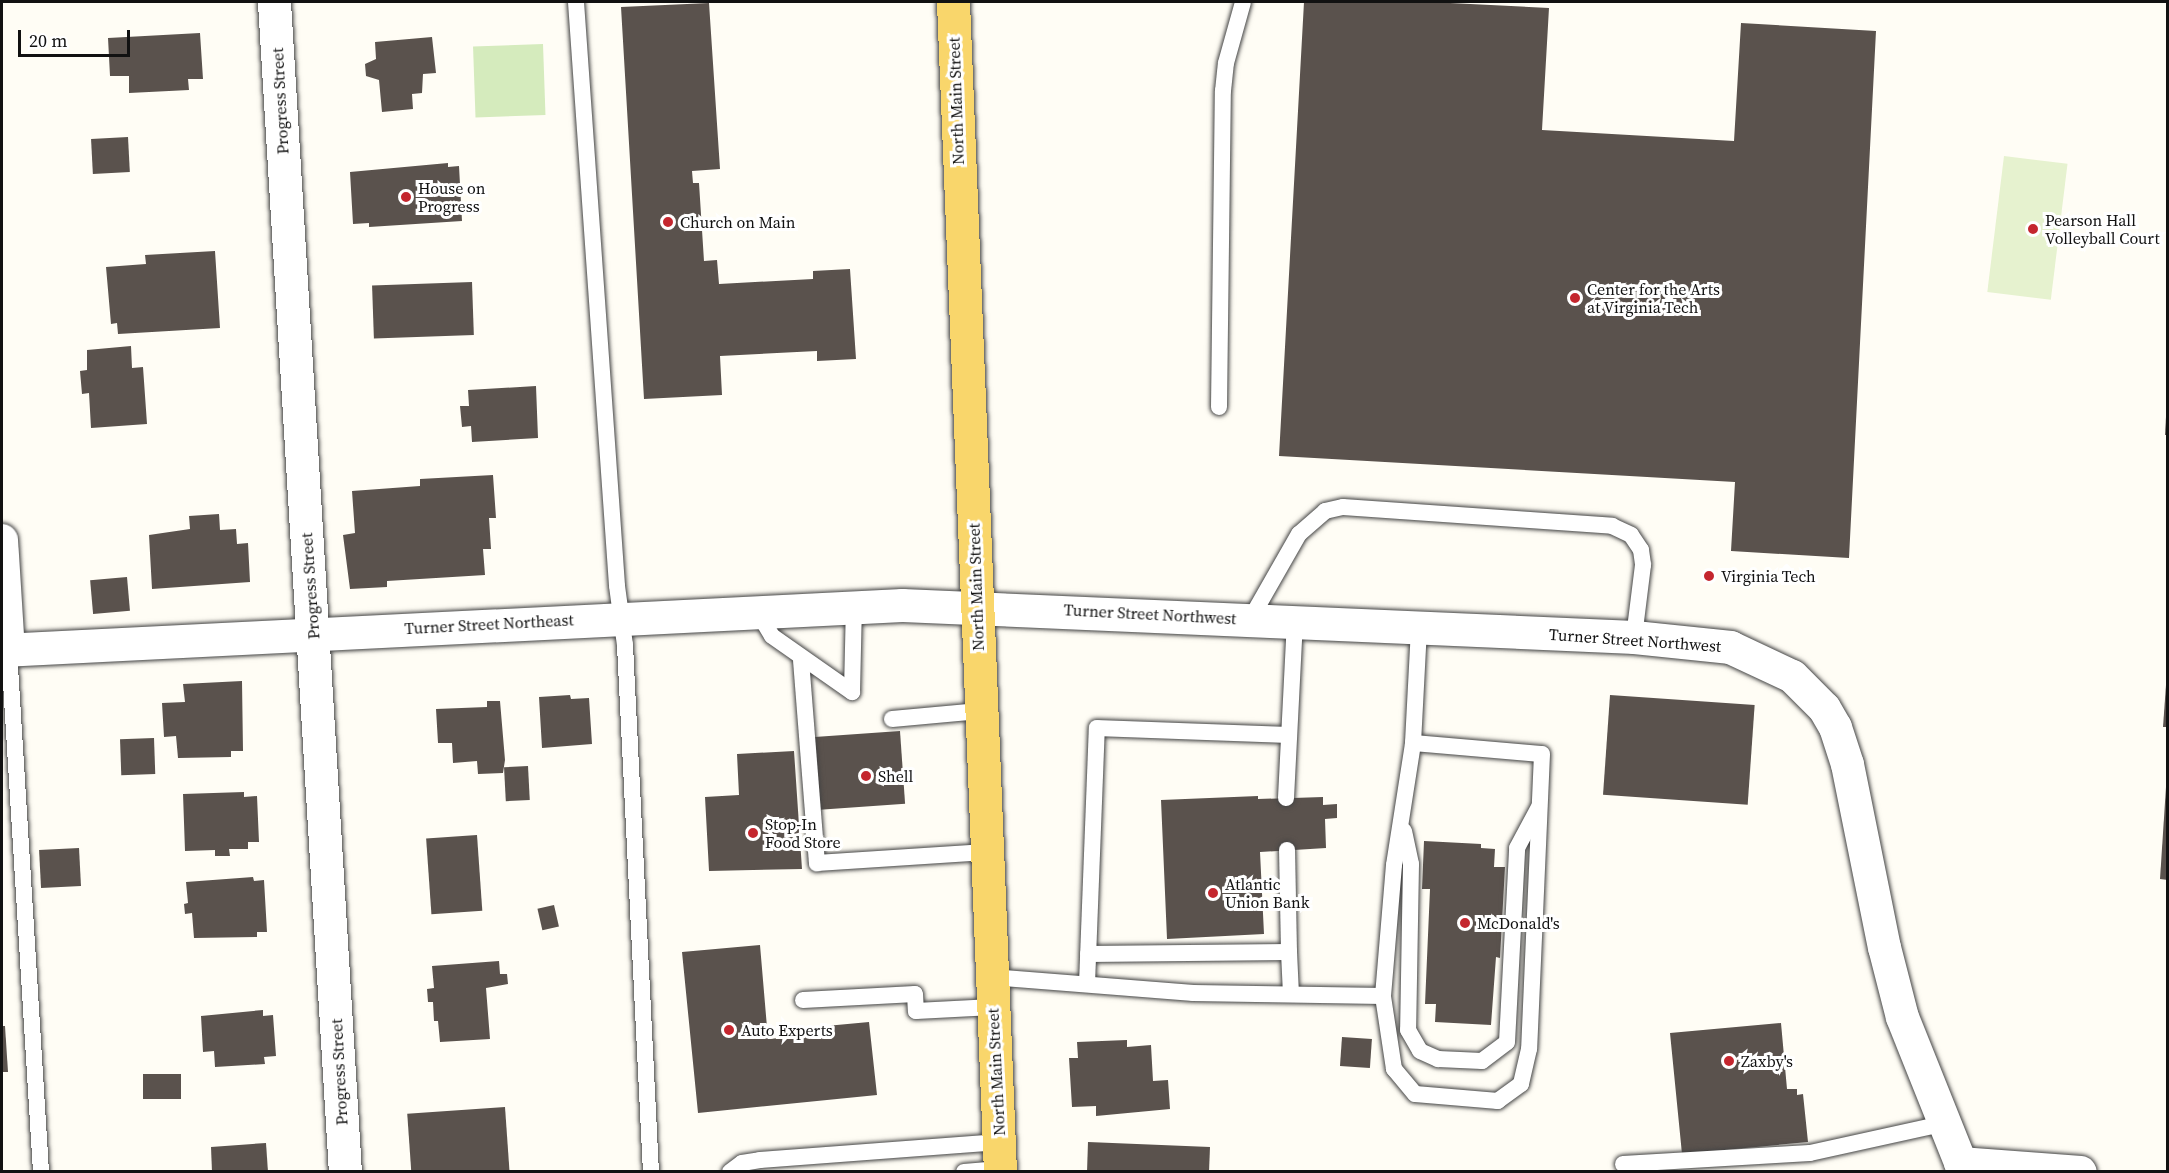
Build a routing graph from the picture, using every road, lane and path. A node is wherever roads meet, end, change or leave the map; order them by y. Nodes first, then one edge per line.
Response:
1 (274, 2) edge
2 (576, 2) edge
3 (953, 2) edge
4 (1243, 2) edge
5 (1219, 407) dead end
6 (2, 540) edge
7 (854, 607) junction
8 (976, 607) junction
9 (757, 611) junction
10 (621, 616) junction
11 (1251, 618) junction
12 (1295, 621) junction
13 (1419, 627) junction
14 (313, 633) junction
15 (1634, 638) junction
16 (5, 650) edge
17 (801, 660) junction
18 (980, 711) junction
19 (892, 719) dead end
20 (1288, 735) junction
21 (1413, 743) junction
22 (1286, 798) dead end
23 (1541, 804) junction
24 (1401, 818) junction
25 (1287, 850) dead end
26 (986, 852) junction
27 (1289, 952) junction
28 (1088, 954) junction
29 (1088, 984) junction
30 (992, 992) junction
31 (1291, 994) junction
32 (1383, 996) junction
33 (803, 1000) dead end
34 (1942, 1124) junction
35 (1000, 1161) edge
36 (1623, 1164) dead end
37 (1962, 1167) edge
38 (41, 1172) edge
39 (345, 1172) edge
40 (651, 1172) edge
41 (730, 1172) edge
42 (964, 1172) edge
43 (2081, 1172) edge

1 - 14 street, Progress Street
2 - 10 lane
3 - 8 main road, North Main Street
4 - 5 lane
6 - 16 street
7 - 8 street, Turner Street Northeast
7 - 9 street, Turner Street Northeast
7 - 17 lane
8 - 11 street, Turner Street Northwest
8 - 18 main road, North Main Street
9 - 10 street, Turner Street Northeast
9 - 17 lane
10 - 14 street, Turner Street Northeast
10 - 40 lane
11 - 12 street, Turner Street Northwest
11 - 15 lane
12 - 13 street, Turner Street Northwest
12 - 20 lane
13 - 15 street, Turner Street Northwest
13 - 21 lane
14 - 16 street, Turner Street Northeast
14 - 39 street, Progress Street
15 - 34 street, Turner Street Northwest
16 - 38 lane
17 - 26 lane
18 - 19 lane
18 - 26 main road, North Main Street
20 - 22 lane
20 - 28 lane
21 - 23 lane
21 - 24 lane
23 - 24 lane
23 - 32 lane
24 - 32 lane
25 - 27 lane
26 - 30 main road, North Main Street
27 - 28 lane
27 - 31 lane
28 - 29 lane
29 - 30 lane
29 - 31 lane
30 - 33 lane
30 - 35 main road, North Main Street
31 - 32 lane
34 - 36 lane
34 - 37 street, Turner Street Northwest
35 - 41 lane
35 - 42 lane
37 - 43 street

